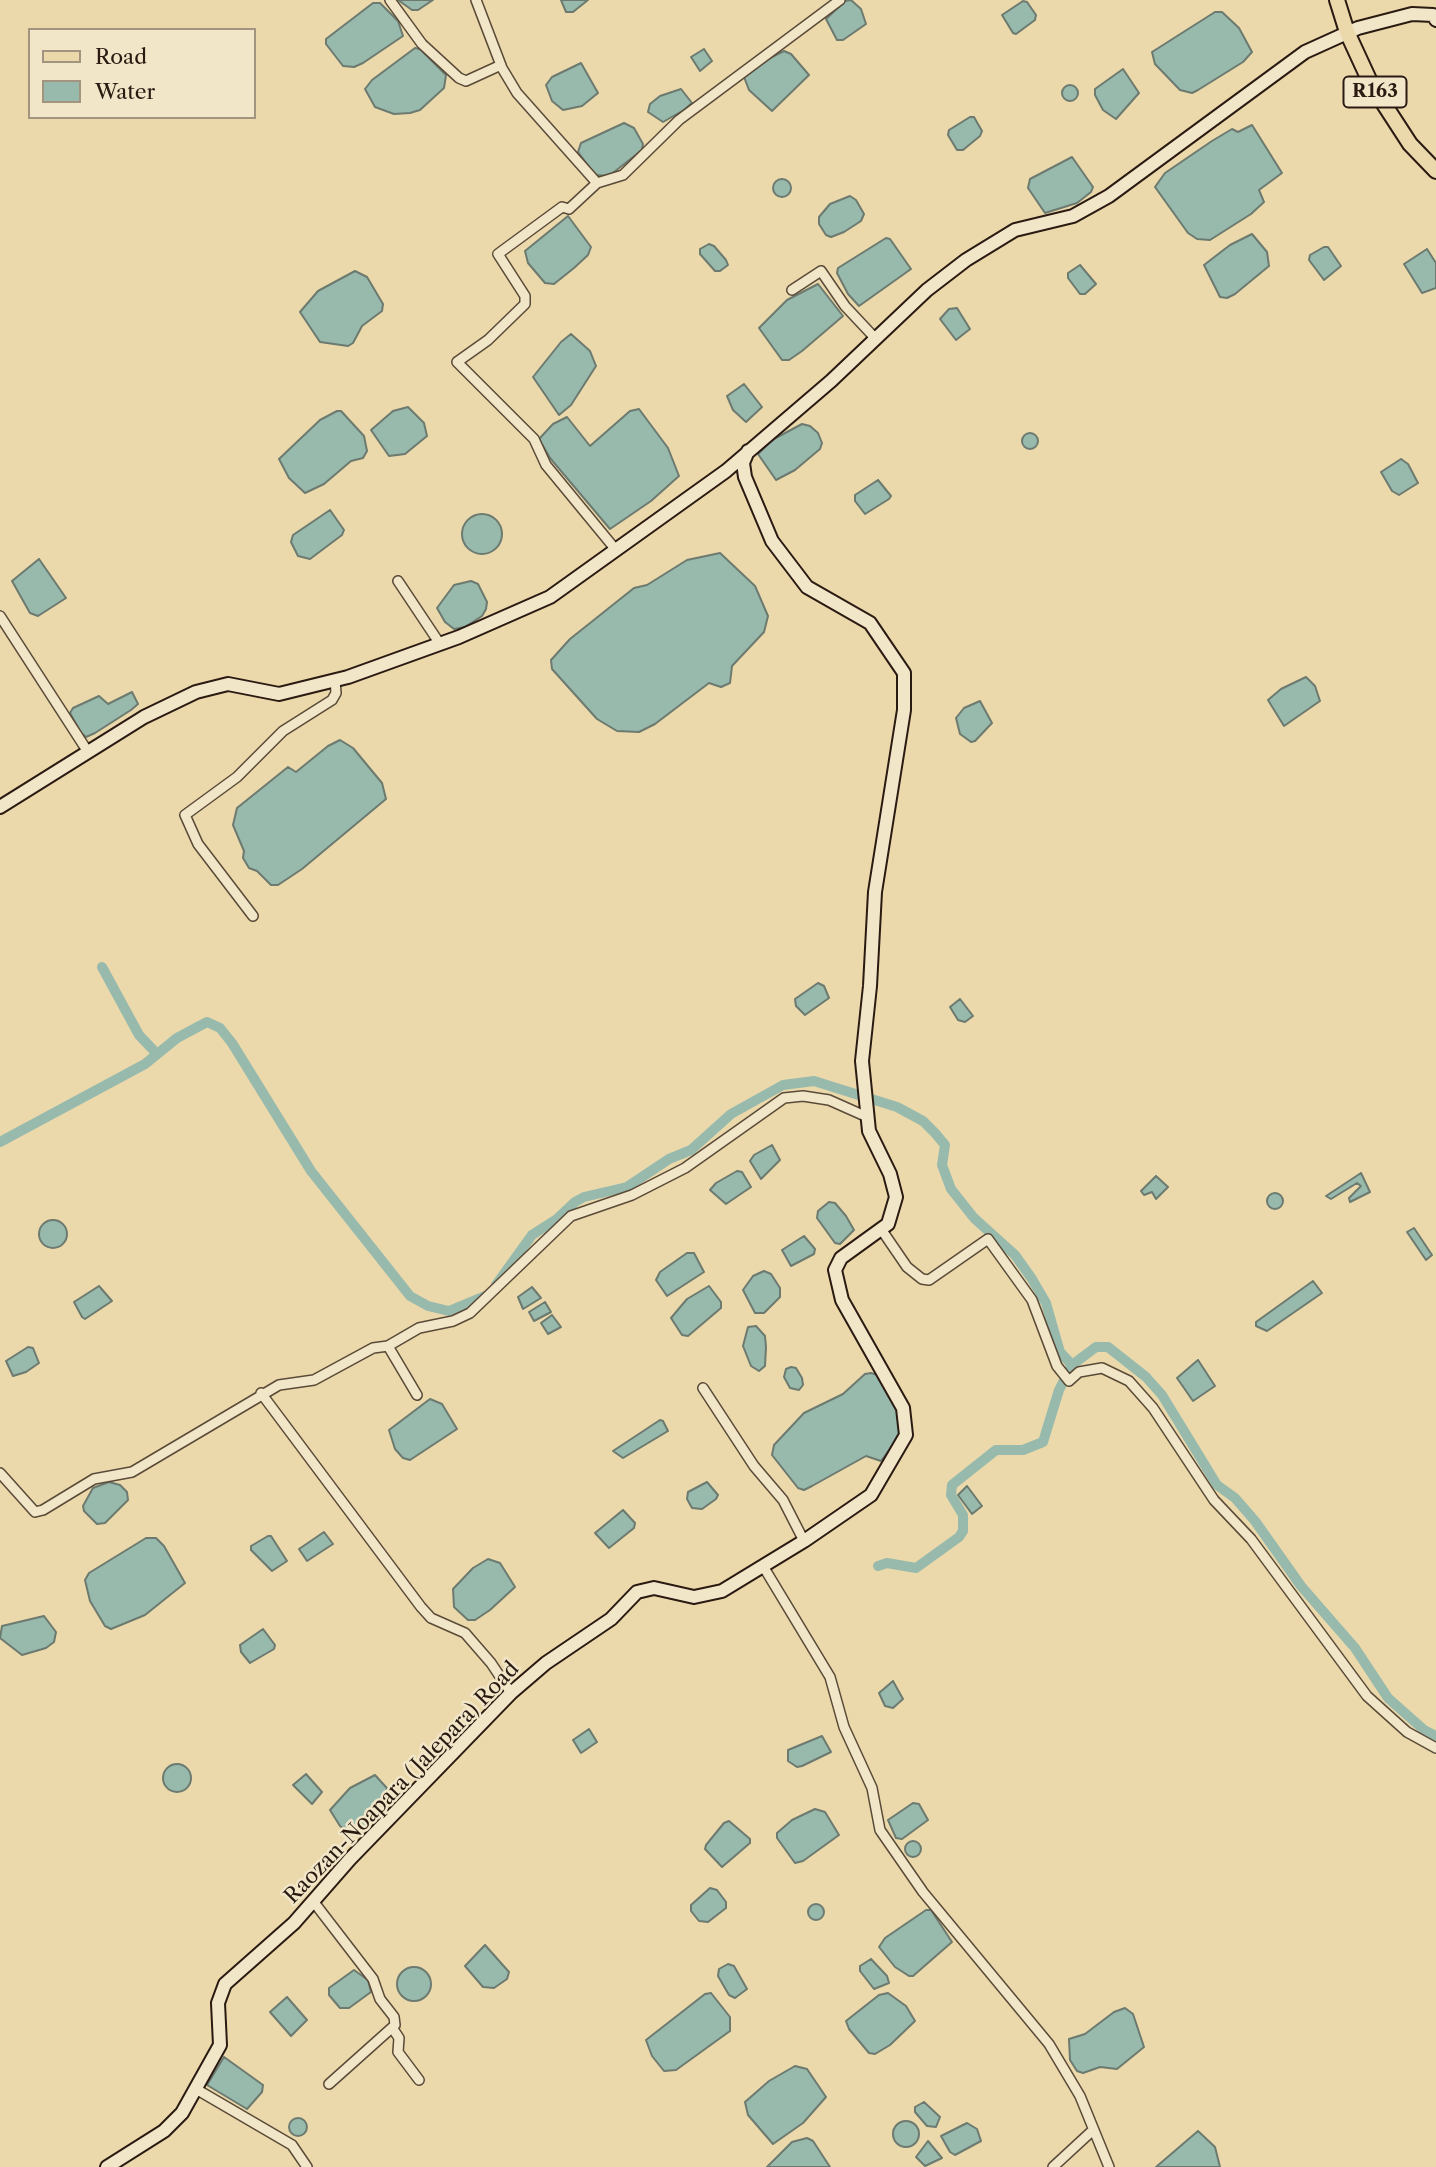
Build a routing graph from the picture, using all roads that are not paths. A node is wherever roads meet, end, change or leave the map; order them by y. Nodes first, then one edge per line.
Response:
1 (390, 0) edge
2 (476, 0) edge
3 (840, 0) edge
4 (1336, 0) edge
5 (1436, 20) edge
6 (1347, 32) junction
7 (501, 65) junction
8 (1436, 171) edge
9 (597, 183) junction
10 (792, 290) dead end
11 (875, 338) junction
12 (748, 451) junction
13 (616, 550) junction
14 (398, 581) dead end
15 (0, 616) edge
16 (440, 644) junction
17 (335, 680) junction
18 (88, 752) junction
19 (0, 807) edge
20 (253, 916) dead end
21 (865, 1113) junction
22 (881, 1229) junction
23 (388, 1346) junction
24 (703, 1388) dead end
25 (261, 1394) junction
26 (417, 1395) dead end
27 (0, 1473) edge
28 (804, 1541) junction
29 (763, 1566) junction
30 (511, 1693) junction
31 (1436, 1748) edge
32 (313, 1901) junction
33 (393, 2029) junction
34 (419, 2080) dead end
35 (329, 2084) dead end
36 (196, 2088) junction
37 (1092, 2131) junction
38 (107, 2167) edge
39 (307, 2167) edge
40 (1053, 2167) edge
41 (1109, 2167) edge

1 - 7 street
2 - 7 street
3 - 9 street
4 - 6 main road, R163
5 - 6 main road
6 - 8 main road, R163
6 - 11 main road
7 - 9 street
9 - 13 street
10 - 11 street
11 - 12 main road
12 - 13 main road
12 - 21 main road, Raozan-Noapara (Jalepara) Road
13 - 16 main road
14 - 16 street
15 - 18 street
16 - 17 main road
17 - 18 main road
17 - 20 street
18 - 19 main road
21 - 22 main road, Raozan-Noapara (Jalepara) Road
21 - 23 street
22 - 28 main road, Raozan-Noapara (Jalepara) Road
22 - 31 street
23 - 25 street
23 - 26 street
24 - 28 street
25 - 27 street
25 - 30 street
28 - 29 main road, Raozan-Noapara (Jalepara) Road
29 - 30 main road, Raozan-Noapara (Jalepara) Road
29 - 37 street
30 - 32 main road, Raozan-Noapara (Jalepara) Road
32 - 33 street
32 - 36 main road, Raozan-Noapara (Jalepara) Road
33 - 34 street
33 - 35 street
36 - 38 main road, Raozan-Noapara (Jalepara) Road
36 - 39 street
37 - 40 street
37 - 41 street

